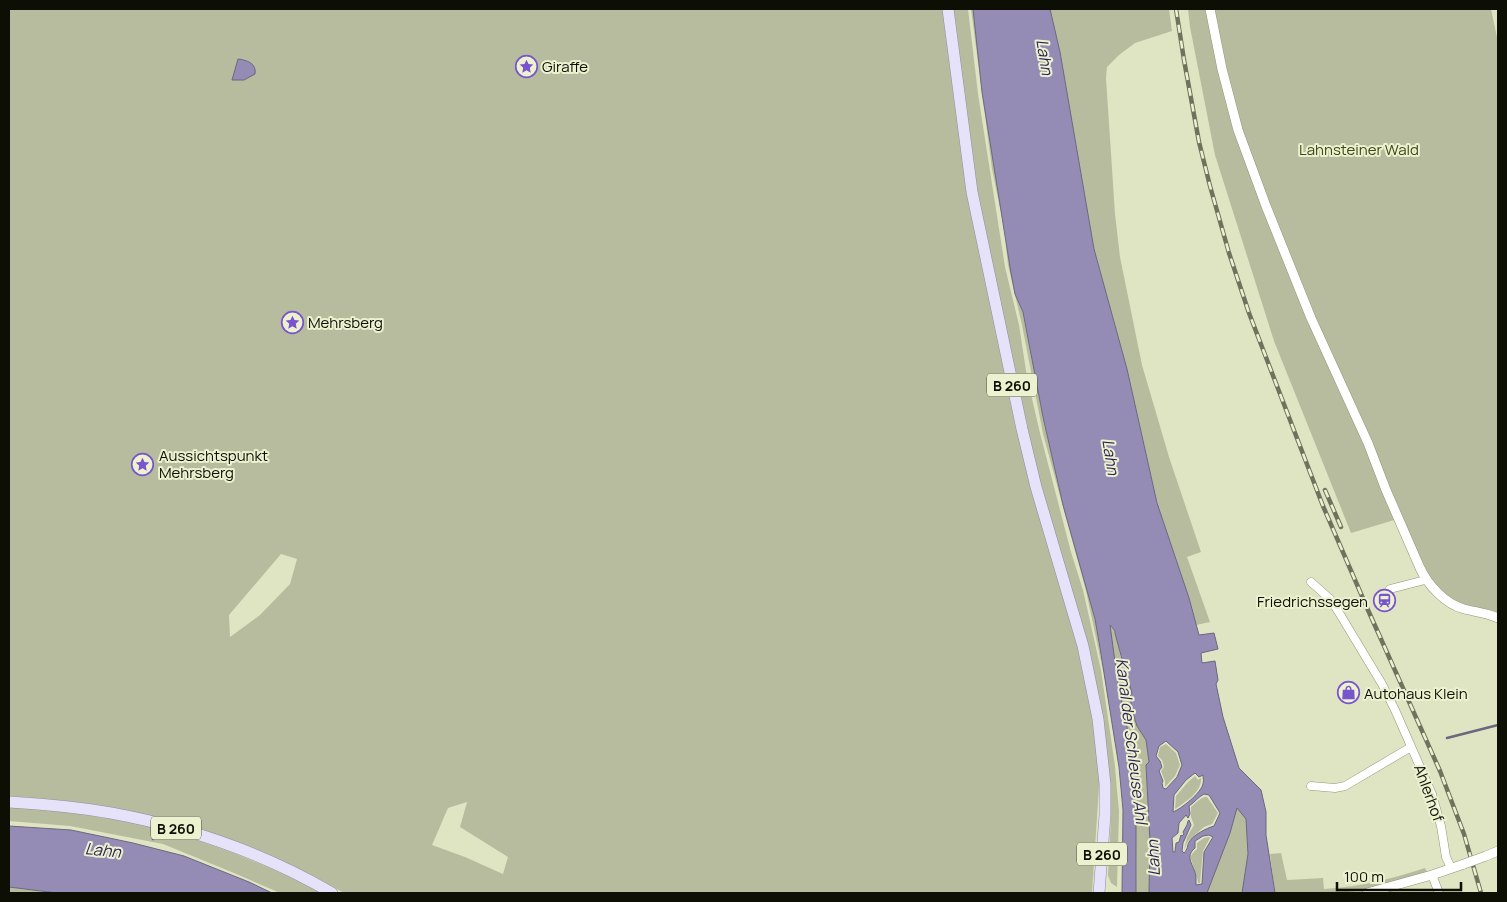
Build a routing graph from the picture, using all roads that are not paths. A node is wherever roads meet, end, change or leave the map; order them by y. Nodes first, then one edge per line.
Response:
1 (948, 9) edge
2 (1210, 9) edge
3 (1426, 580) junction
4 (1311, 582) dead end
5 (1390, 589) dead end
6 (1498, 618) edge
7 (1412, 747) junction
8 (1311, 786) dead end
9 (9, 802) edge
10 (1498, 851) edge
11 (1451, 868) junction
12 (1432, 875) junction
13 (332, 893) edge
14 (1100, 893) edge
15 (1367, 893) edge
16 (1439, 893) edge

1 - 14 main road, B 260
2 - 3 street
3 - 5 street
3 - 6 street
4 - 7 street, Ahlerhof
7 - 8 street, Ahlerhof
7 - 11 street, Ahlerhof
9 - 13 main road, B 260
10 - 11 street, bridge
11 - 12 street
12 - 15 street
12 - 16 street

